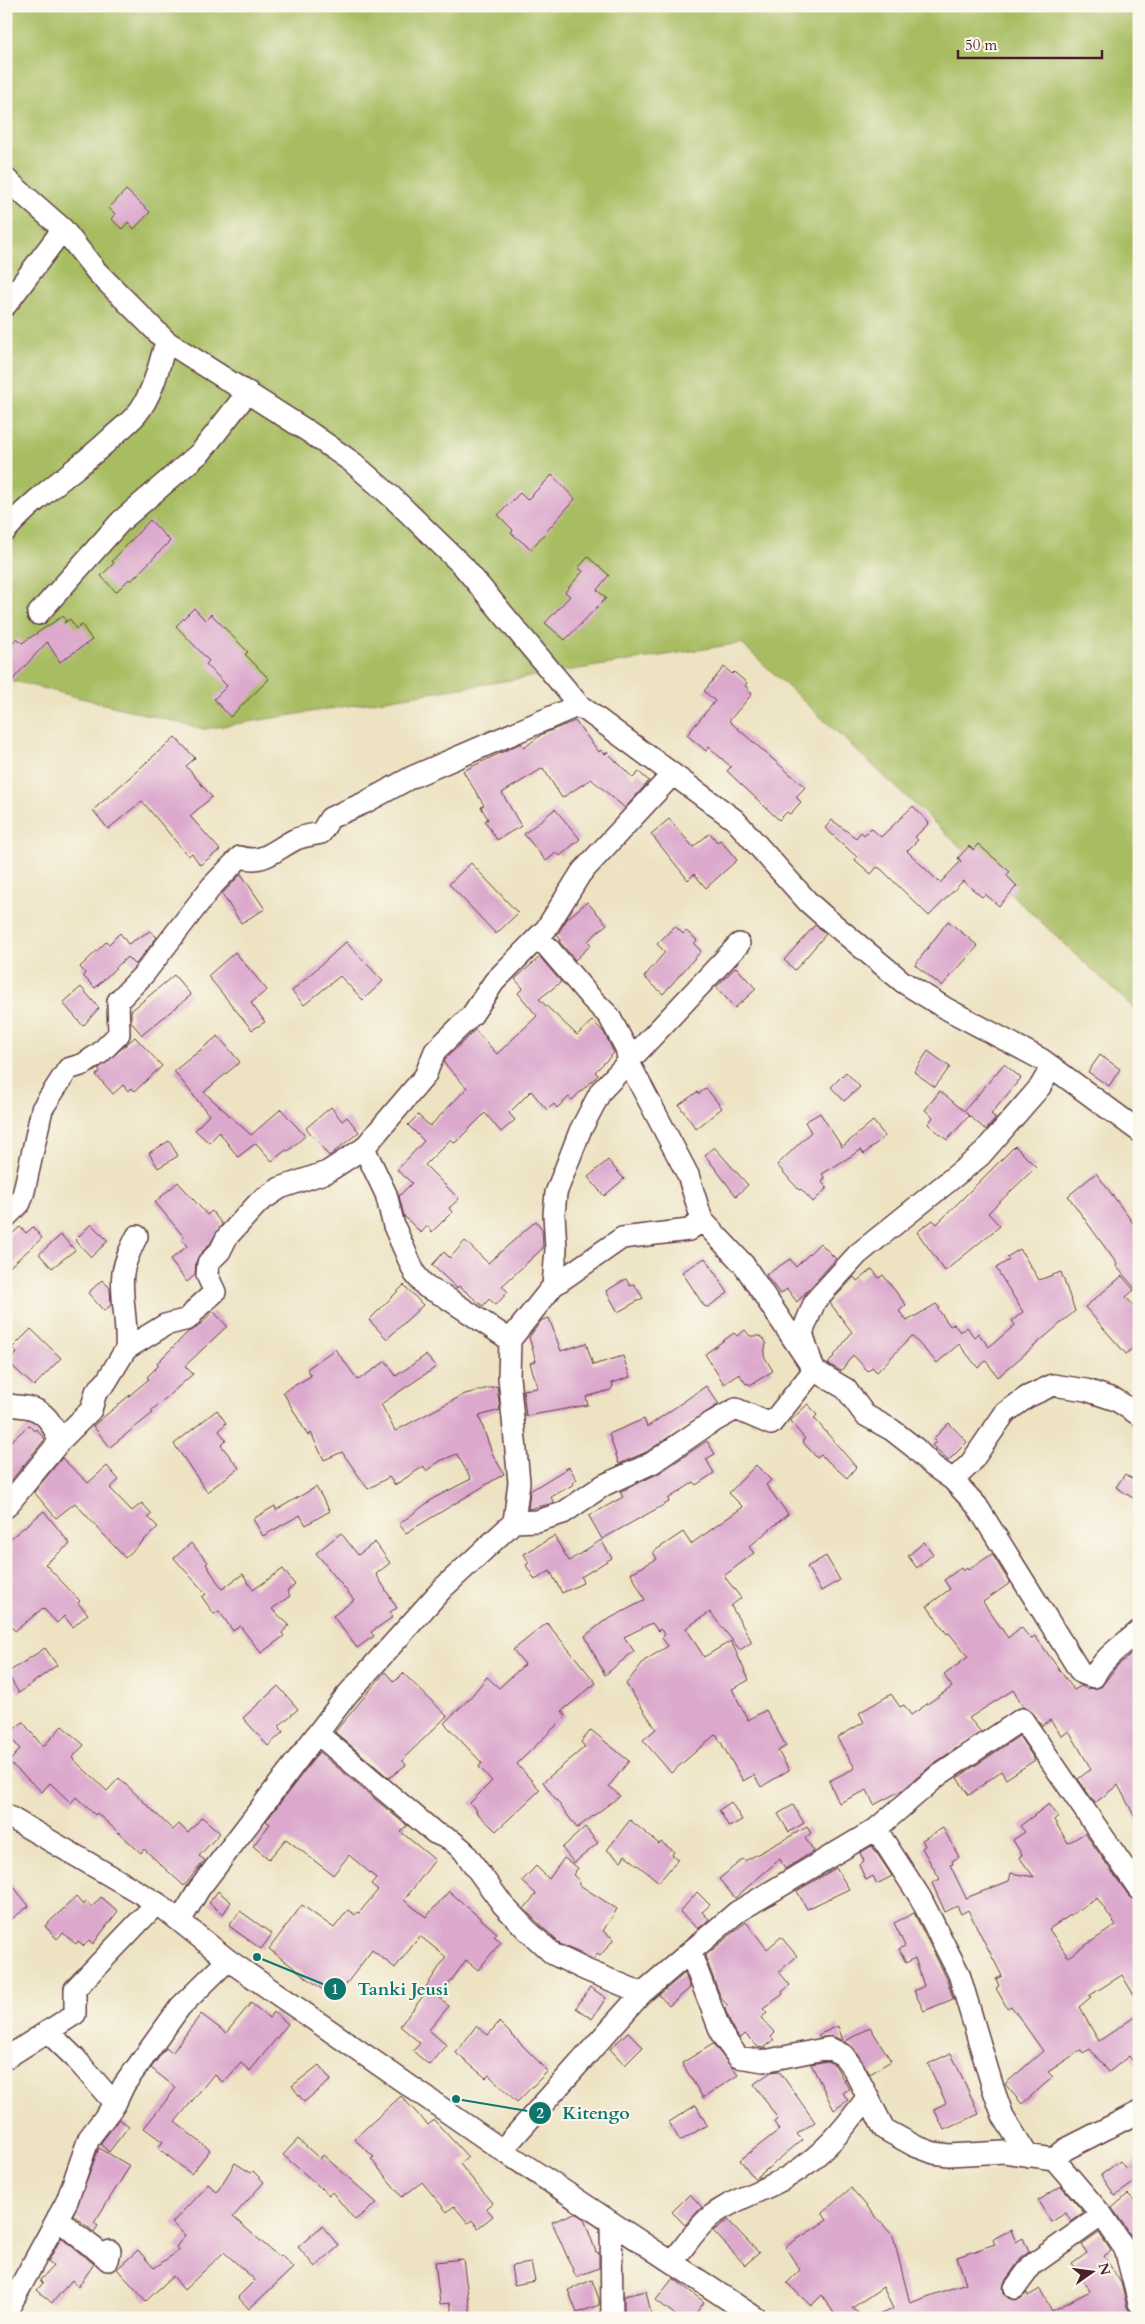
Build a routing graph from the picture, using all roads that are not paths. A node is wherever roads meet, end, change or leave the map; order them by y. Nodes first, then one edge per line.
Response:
1 (6, 179) edge
2 (63, 229) junction
3 (6, 284) edge
4 (6, 305) edge
5 (166, 341) junction
6 (248, 392) junction
7 (6, 530) edge
8 (38, 614) dead end
9 (579, 705) junction
10 (672, 775) junction
11 (539, 937) junction
12 (739, 944) dead end
13 (629, 1063) junction
14 (1051, 1068) junction
15 (1139, 1131) edge
16 (364, 1148) junction
17 (6, 1217) edge
18 (702, 1220) junction
19 (137, 1236) dead end
20 (552, 1286) junction
21 (510, 1340) junction
22 (126, 1349) junction
23 (814, 1370) junction
24 (6, 1404) edge
25 (1139, 1415) edge
26 (60, 1441) junction
27 (953, 1480) junction
28 (6, 1507) edge
29 (514, 1522) junction
30 (1139, 1631) edge
31 (318, 1734) junction
32 (6, 1815) edge
33 (876, 1829) junction
34 (1139, 1888) edge
35 (157, 1903) junction
36 (180, 1921) junction
37 (690, 1952) junction
38 (228, 1960) junction
39 (642, 1993) junction
40 (48, 2032) junction
41 (6, 2058) edge
42 (866, 2098) junction
43 (115, 2104) junction
44 (1139, 2112) edge
45 (502, 2150) junction
46 (1028, 2156) junction
47 (1054, 2159) junction
48 (1102, 2215) junction
49 (58, 2216) junction
50 (611, 2222) junction
51 (110, 2251) dead end
52 (672, 2262) junction
53 (1015, 2288) dead end
54 (1139, 2303) edge
55 (6, 2313) edge
56 (612, 2318) edge
57 (756, 2318) edge

1 - 2 street
2 - 3 street
2 - 4 street
2 - 5 street
5 - 6 street
5 - 7 street
6 - 8 street
6 - 9 street
9 - 10 street
9 - 17 street
10 - 11 street
10 - 14 street
11 - 13 street
11 - 16 street
12 - 13 street
13 - 18 street
13 - 20 street
14 - 15 street
14 - 23 street
16 - 21 street
16 - 22 street
18 - 20 street
18 - 23 street
19 - 22 street
20 - 21 street
21 - 29 street
22 - 26 street
23 - 27 street
23 - 29 street
24 - 26 street
25 - 27 street
26 - 28 street
27 - 30 street
29 - 31 street
31 - 36 street
31 - 39 street
32 - 35 street
33 - 34 street
33 - 37 street
33 - 46 street
35 - 36 street
35 - 40 street
36 - 38 street
37 - 39 street
37 - 42 street
38 - 43 street
38 - 45 street
39 - 45 street
40 - 41 street
40 - 43 street
42 - 46 street
42 - 52 street
43 - 49 street
44 - 47 street
45 - 50 street
46 - 47 street
47 - 48 street
48 - 53 street
48 - 54 street
49 - 51 street
49 - 55 street
50 - 52 street
50 - 56 street
52 - 57 street

